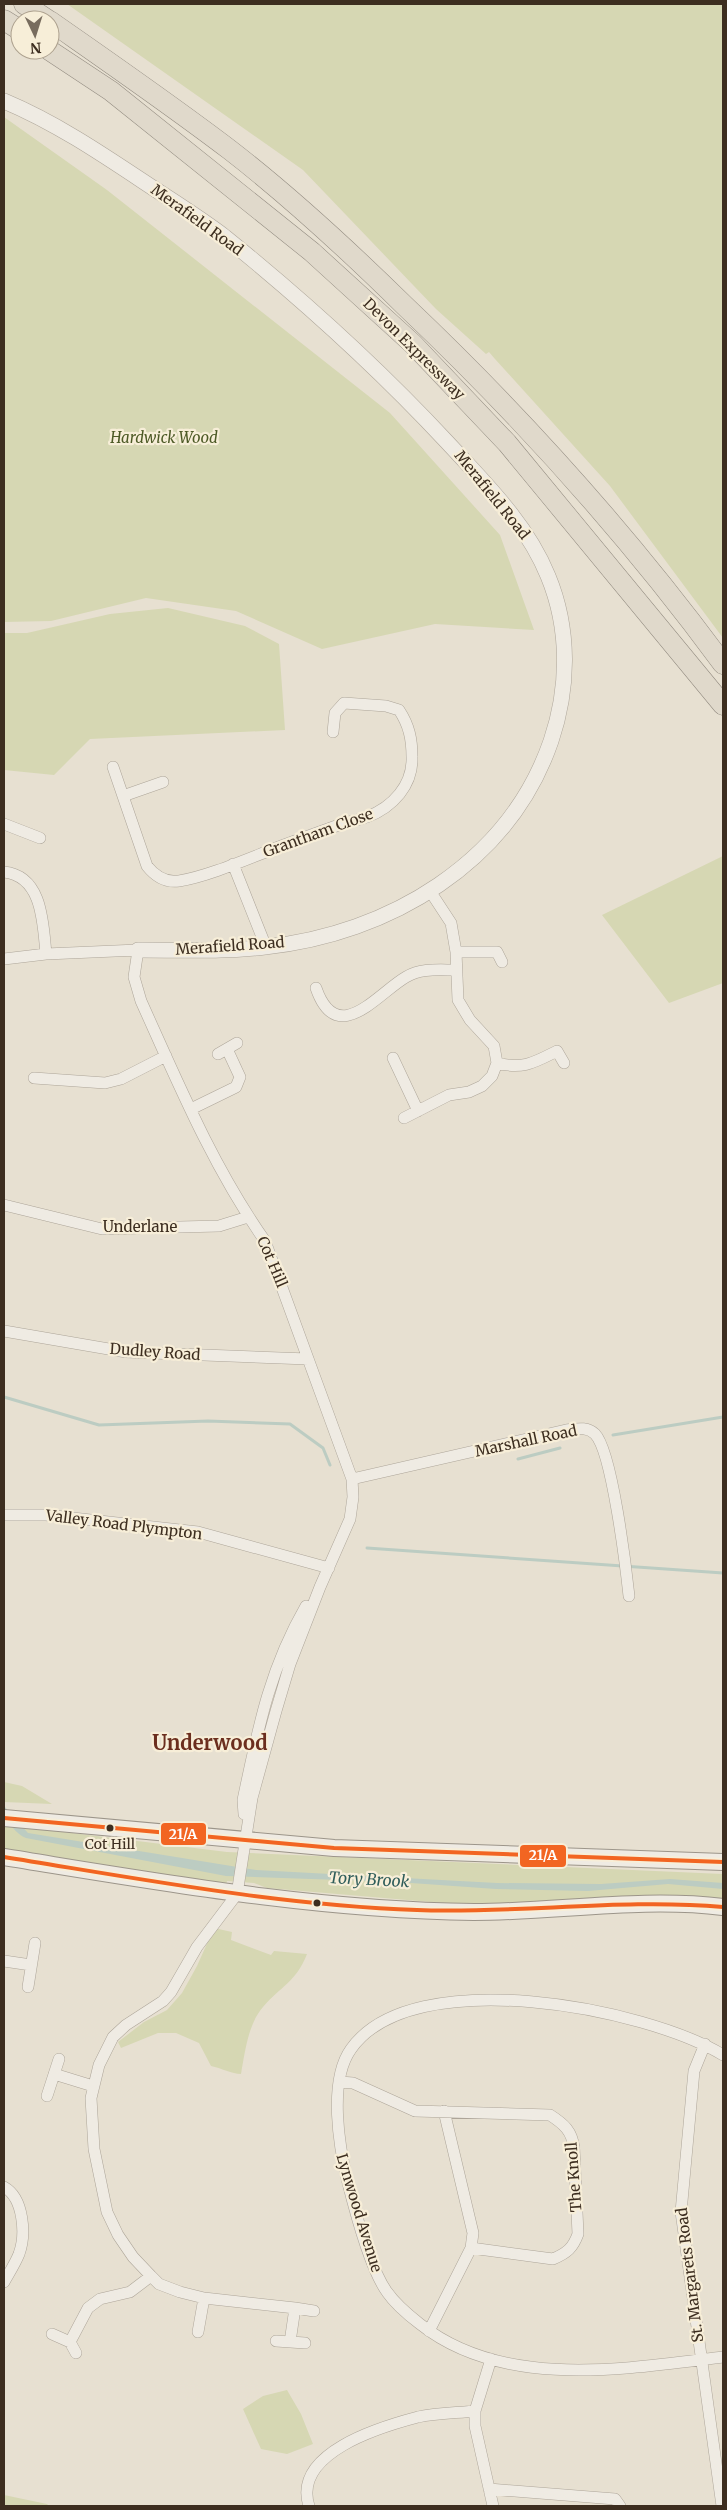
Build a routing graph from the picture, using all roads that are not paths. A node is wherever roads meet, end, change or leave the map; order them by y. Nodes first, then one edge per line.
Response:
1 (60, 29) edge
2 (60, 57) edge
3 (4, 102) edge
4 (723, 664) edge
5 (723, 705) edge
6 (333, 732) dead end
7 (113, 767) dead end
8 (163, 782) dead end
9 (123, 796) junction
10 (4, 824) edge
11 (40, 838) dead end
12 (233, 864) junction
13 (4, 872) edge
14 (430, 891) junction
15 (266, 947) junction
16 (138, 950) junction
17 (456, 952) junction
18 (46, 954) junction
19 (4, 959) edge
20 (502, 962) dead end
21 (455, 970) junction
22 (316, 988) dead end
23 (227, 1048) dead end
24 (166, 1056) junction
25 (393, 1058) dead end
26 (497, 1063) junction
27 (564, 1063) dead end
28 (34, 1078) dead end
29 (191, 1109) junction
30 (418, 1111) junction
31 (404, 1118) dead end
32 (4, 1205) edge
33 (248, 1217) junction
34 (4, 1331) edge
35 (308, 1359) junction
36 (352, 1479) junction
37 (4, 1515) edge
38 (329, 1568) junction
39 (629, 1596) dead end
40 (284, 1663) junction
41 (4, 1818) edge
42 (245, 1841) junction
43 (4, 1857) edge
44 (723, 1862) edge
45 (238, 1887) junction
46 (723, 1907) edge
47 (35, 1943) dead end
48 (4, 1960) edge
49 (31, 1965) junction
50 (28, 1986) dead end
51 (705, 2044) junction
52 (723, 2055) edge
53 (59, 2059) dead end
54 (54, 2074) junction
55 (340, 2082) junction
56 (93, 2086) junction
57 (48, 2096) dead end
58 (444, 2111) junction
59 (4, 2187) edge
60 (471, 2248) junction
61 (151, 2276) junction
62 (4, 2282) edge
63 (204, 2298) junction
64 (295, 2308) junction
65 (314, 2311) dead end
66 (429, 2331) junction
67 (198, 2332) dead end
68 (52, 2334) dead end
69 (276, 2341) dead end
70 (70, 2342) junction
71 (290, 2342) junction
72 (305, 2343) dead end
73 (76, 2353) dead end
74 (723, 2357) edge
75 (492, 2359) junction
76 (700, 2360) junction
77 (475, 2412) junction
78 (489, 2489) junction
79 (596, 2502) edge
80 (309, 2506) edge
81 (494, 2506) edge
82 (620, 2506) edge
83 (722, 2506) edge

1 - 4 highway, Devon Expressway
2 - 5 highway, Devon Expressway
3 - 14 street, Merafield Road
6 - 12 street, Grantham Close
7 - 9 street, Grantham Close
8 - 9 street
9 - 12 street, Grantham Close
10 - 11 street
12 - 15 street
13 - 18 street
14 - 15 street, Merafield Road
14 - 17 street
15 - 16 street, Merafield Road
16 - 18 street, Merafield Road
16 - 24 street, Cot Hill
17 - 20 street
17 - 21 street
18 - 19 street, Merafield Road
21 - 22 street
21 - 26 street
23 - 29 street
24 - 28 street
24 - 29 street, Cot Hill
25 - 30 street
26 - 27 street
26 - 30 street
29 - 33 street, Cot Hill
30 - 31 street
32 - 33 street, Underlane
33 - 35 street, Cot Hill
34 - 35 street, Dudley Road
35 - 36 street, Cot Hill
36 - 38 street, Cot Hill
36 - 39 street, Marshall Road
37 - 38 street, Valley Road Plympton
38 - 40 street, Cot Hill
40 - 42 street, Cot Hill
40 - 42 street, Cot Hill
41 - 42 main road
42 - 44 main road
42 - 45 street, Cot Hill
43 - 45 main road
45 - 46 main road
45 - 56 street
47 - 49 street
48 - 49 street
49 - 50 street
51 - 52 street, Lynwood Avenue
51 - 55 street, Lynwood Avenue
51 - 76 street, St. Margarets Road
53 - 54 street
54 - 56 street
54 - 57 street
55 - 58 street, The Knoll
55 - 66 street, Lynwood Avenue
56 - 61 street
58 - 60 street
58 - 60 street, The Knoll
59 - 62 street
60 - 66 street
61 - 63 street
61 - 70 street
63 - 64 street
63 - 67 street
64 - 65 street
64 - 71 street
66 - 75 street, Lynwood Avenue
68 - 70 street
69 - 71 street
70 - 73 street
71 - 72 street
74 - 76 street, Lynwood Avenue
75 - 76 street, Lynwood Avenue
75 - 77 street
76 - 83 street, St. Margarets Road
77 - 78 street
77 - 80 street
78 - 79 street
78 - 81 street
79 - 82 street

